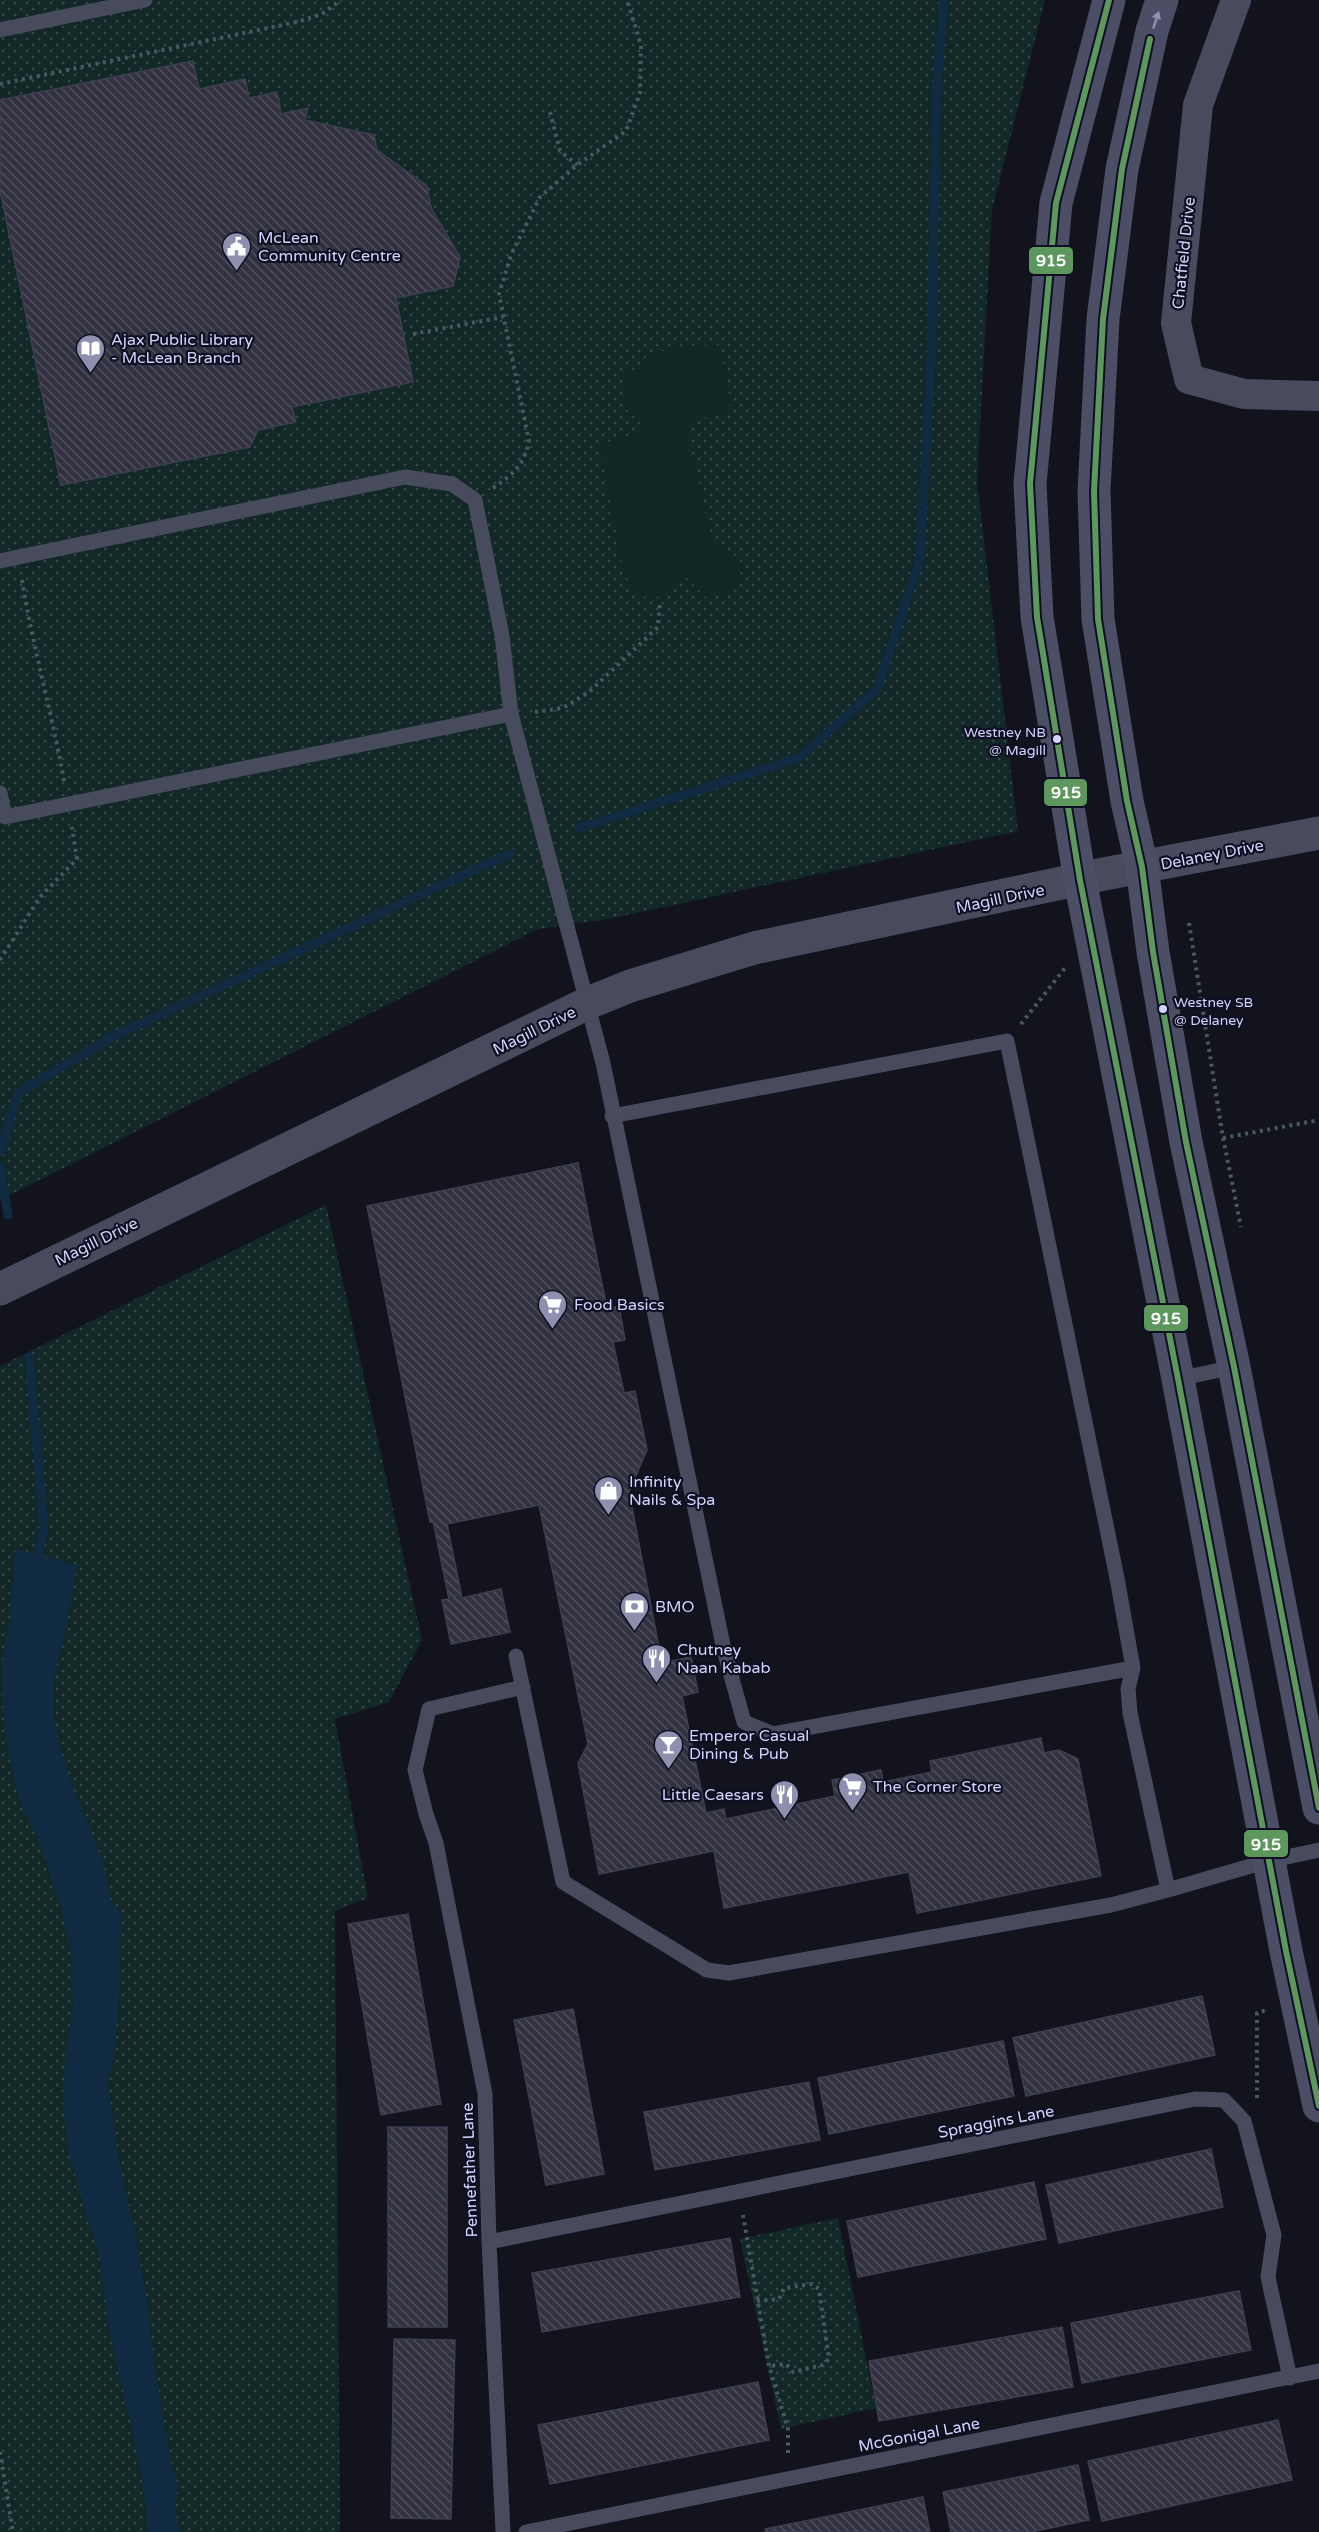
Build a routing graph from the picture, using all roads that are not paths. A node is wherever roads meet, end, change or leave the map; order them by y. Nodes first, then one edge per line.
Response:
1 (145, 0) edge
2 (1109, 0) edge
3 (1162, 0) edge
4 (1236, 0) edge
5 (0, 30) edge
6 (1319, 396) edge
7 (0, 561) edge
8 (511, 714) junction
9 (0, 793) edge
10 (1319, 833) edge
11 (1142, 867) junction
12 (1092, 877) junction
13 (588, 1003) junction
14 (612, 1116) junction
15 (0, 1289) edge
16 (1234, 1367) junction
17 (1178, 1379) junction
18 (516, 1656) dead end
19 (1133, 1668) junction
20 (523, 1686) junction
21 (1319, 1808) edge
22 (1319, 1850) edge
23 (1268, 1862) junction
24 (1168, 1890) junction
25 (1319, 2106) edge
26 (489, 2242) junction
27 (1319, 2371) edge
28 (1290, 2378) junction
29 (503, 2532) edge
30 (526, 2532) edge

1 - 5 lane
2 - 12 main road
11 -> 3 main road
4 - 6 street, Chatfield Drive
7 - 8 lane
8 - 9 lane
8 - 13 lane
10 - 11 street, Delaney Drive
11 - 12 street, Delaney Drive
11 - 16 main road
12 - 13 street, Magill Drive
12 - 17 main road
13 - 14 lane
13 - 15 street, Magill Drive
14 - 19 lane
14 - 19 lane
16 - 17 lane
16 - 21 main road
17 - 23 main road
18 - 20 lane
19 - 24 lane
20 - 24 lane
20 - 26 lane, Pennefather Lane
22 - 23 lane
23 - 24 lane
23 - 25 main road
26 - 28 lane, Spraggins Lane
26 - 29 lane, Pennefather Lane
27 - 28 lane, McGonigal Lane
28 - 30 lane, McGonigal Lane

